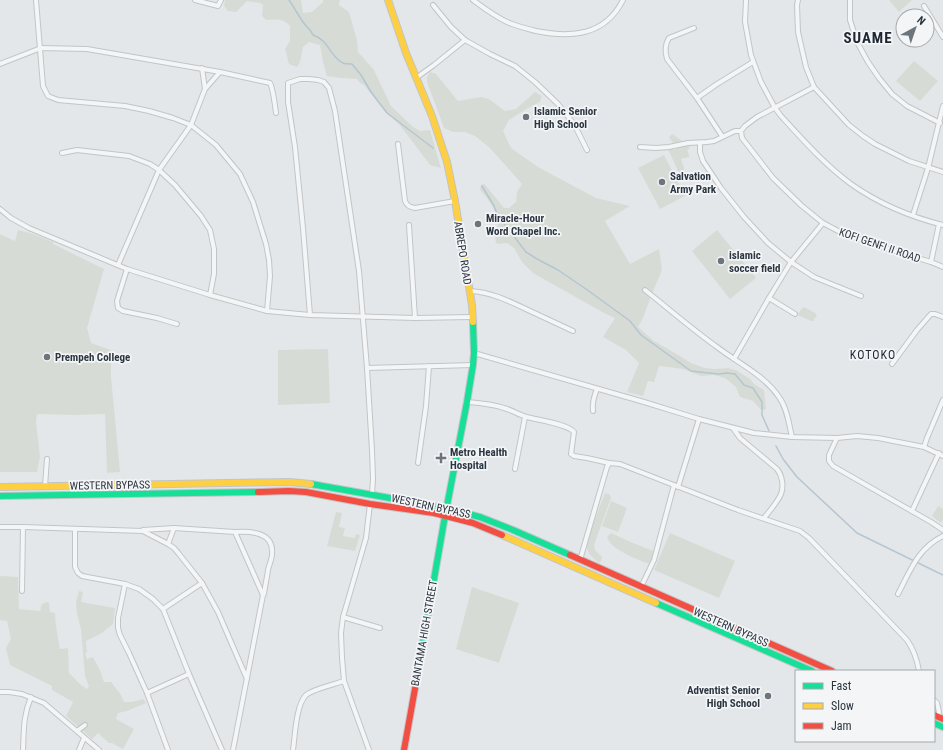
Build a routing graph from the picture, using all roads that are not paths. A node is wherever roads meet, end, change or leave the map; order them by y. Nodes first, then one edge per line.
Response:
1 (36, 0) edge
2 (195, 0) edge
3 (221, 0) edge
4 (388, 0) edge
5 (474, 0) edge
6 (746, 0) edge
7 (798, 0) edge
8 (850, 0) edge
9 (620, 1) edge
10 (433, 6) dead end
11 (924, 6) dead end
12 (694, 28) dead end
13 (943, 37) edge
14 (465, 40) junction
15 (41, 48) junction
16 (753, 62) junction
17 (0, 64) edge
18 (202, 68) junction
19 (220, 72) junction
20 (416, 78) junction
21 (814, 87) junction
22 (205, 89) junction
23 (697, 98) junction
24 (943, 106) edge
25 (775, 108) junction
26 (276, 113) dead end
27 (940, 123) junction
28 (192, 125) junction
29 (741, 131) junction
30 (722, 136) junction
31 (700, 142) junction
32 (398, 144) dead end
33 (640, 147) dead end
34 (587, 150) dead end
35 (62, 153) dead end
36 (928, 168) junction
37 (159, 170) junction
38 (943, 172) edge
39 (455, 201) junction
40 (0, 209) edge
41 (913, 215) junction
42 (823, 223) junction
43 (409, 225) dead end
44 (941, 225) edge
45 (791, 262) junction
46 (931, 262) junction
47 (118, 266) junction
48 (943, 267) edge
49 (127, 269) junction
50 (645, 290) dead end
51 (470, 292) junction
52 (210, 295) junction
53 (861, 296) dead end
54 (769, 298) junction
55 (267, 310) junction
56 (795, 314) dead end
57 (310, 315) junction
58 (362, 316) junction
59 (943, 317) edge
60 (415, 318) junction
61 (472, 318) junction
62 (177, 324) dead end
63 (573, 331) dead end
64 (474, 352) junction
65 (734, 358) junction
66 (892, 364) dead end
67 (473, 365) junction
68 (429, 366) junction
69 (367, 368) junction
70 (597, 388) junction
71 (943, 400) edge
72 (467, 402) junction
73 (593, 411) dead end
74 (525, 417) junction
75 (699, 419) junction
76 (733, 428) junction
77 (792, 437) junction
78 (837, 438) junction
79 (924, 447) junction
80 (941, 454) edge
81 (46, 458) dead end
82 (418, 463) dead end
83 (609, 464) junction
84 (515, 469) dead end
85 (282, 482) junction
86 (676, 486) junction
87 (0, 487) edge
88 (45, 487) junction
89 (283, 491) junction
90 (372, 494) junction
91 (0, 496) edge
92 (370, 504) junction
93 (446, 508) junction
94 (912, 511) junction
95 (445, 516) junction
96 (764, 518) junction
97 (0, 527) edge
98 (23, 527) junction
99 (174, 528) junction
100 (75, 529) junction
101 (143, 530) junction
102 (943, 530) edge
103 (235, 532) junction
104 (943, 536) edge
105 (168, 544) junction
106 (580, 560) junction
107 (202, 583) junction
108 (125, 584) junction
109 (641, 588) junction
110 (22, 591) dead end
111 (898, 594) dead end
112 (263, 595) junction
113 (163, 609) junction
114 (343, 617) junction
115 (380, 628) dead end
116 (810, 670) edge
117 (830, 670) edge
118 (919, 670) edge
119 (189, 674) junction
120 (247, 679) junction
121 (344, 681) junction
122 (0, 692) edge
123 (147, 693) junction
124 (31, 697) junction
125 (935, 701) edge
126 (938, 717) edge
127 (85, 725) dead end
128 (77, 731) junction
129 (84, 738) junction
130 (23, 750) edge
131 (79, 750) edge
132 (99, 750) edge
133 (168, 750) edge
134 (222, 750) edge
135 (233, 750) edge
136 (293, 750) edge
137 (369, 750) edge
138 (404, 750) edge

1 - 15 street
2 - 3 street
4 - 20 main road, ABREPO ROAD
5 - 9 street
6 - 16 street
7 - 21 street
8 - 27 street
10 - 14 street
11 - 13 street
12 - 23 street
14 - 20 street
14 - 34 street
15 - 17 street
15 - 18 street
15 - 28 street
16 - 23 street
16 - 25 street
18 - 19 street
18 - 22 street
19 - 22 street
19 - 26 street
20 - 39 main road, ABREPO ROAD
21 - 25 street
21 - 36 street
22 - 28 street
23 - 30 street
24 - 27 street
25 - 29 street
25 - 41 street
27 - 36 street
28 - 37 street
28 - 55 street
29 - 30 street
29 - 42 street, KOFI GENFI II ROAD
30 - 31 street
31 - 33 street
31 - 45 street
32 - 39 street
35 - 37 street
36 - 38 street
36 - 41 street
37 - 47 street
37 - 52 street
39 - 51 main road, ABREPO ROAD
40 - 47 street
41 - 44 street
42 - 45 street
42 - 46 street, KOFI GENFI II ROAD
43 - 60 street
44 - 46 street
45 - 53 street
45 - 54 street
46 - 48 street, KOFI GENFI II ROAD
47 - 49 street
49 - 52 street
49 - 62 street
50 - 65 street
51 - 61 main road, ABREPO ROAD
51 - 63 street
52 - 55 street
54 - 56 street
54 - 65 street
55 - 57 street
57 - 58 street
57 - 58 street
58 - 60 street
58 - 69 street
59 - 66 street
60 - 61 street
61 - 64 main road, ABREPO ROAD
64 - 67 main road, ABREPO ROAD
64 - 70 street
65 - 77 street
67 - 68 street
67 - 72 main road, ABREPO ROAD
68 - 69 street
68 - 82 street
69 - 90 street
70 - 73 street
70 - 75 street
71 - 79 street
72 - 74 street
72 - 93 main road, ABREPO ROAD
74 - 83 street
74 - 84 street
75 - 76 street
75 - 86 street
76 - 77 street
76 - 96 street
77 - 78 street
78 - 79 street
78 - 94 street
79 - 80 street
80 - 94 street
81 - 88 street
83 - 86 street
83 - 106 street
85 - 88 main road, WESTERN BYPASS
85 - 89 main road
85 - 90 main road, WESTERN BYPASS
86 - 96 street
86 - 109 street
87 - 88 main road, WESTERN BYPASS
89 - 91 main road, WESTERN BYPASS
89 - 92 main road, WESTERN BYPASS
90 - 93 main road, WESTERN BYPASS
92 - 95 main road, WESTERN BYPASS
92 - 114 street
93 - 95 main road, ABREPO ROAD
93 - 106 main road, WESTERN BYPASS
94 - 102 street
95 - 116 main road, WESTERN BYPASS
95 - 138 main road, BANTAMA HIGH STREET
96 - 118 street
97 - 98 street
98 - 100 street
98 - 110 street
99 - 101 street
99 - 103 street
99 - 105 street
100 - 101 street
100 - 108 street
101 - 105 street
103 - 112 street
103 - 112 street
104 - 111 street
105 - 107 street
106 - 109 main road, WESTERN BYPASS
107 - 113 street
107 - 120 street
108 - 113 street
108 - 123 street
109 - 117 main road, WESTERN BYPASS
112 - 120 street
113 - 119 street
114 - 115 street
114 - 121 street
119 - 123 street
119 - 134 street
120 - 135 street
121 - 136 street
121 - 137 street
122 - 124 street
123 - 133 street
124 - 128 street
124 - 130 street
125 - 126 street
127 - 128 street
128 - 129 street
129 - 131 street
129 - 132 street

